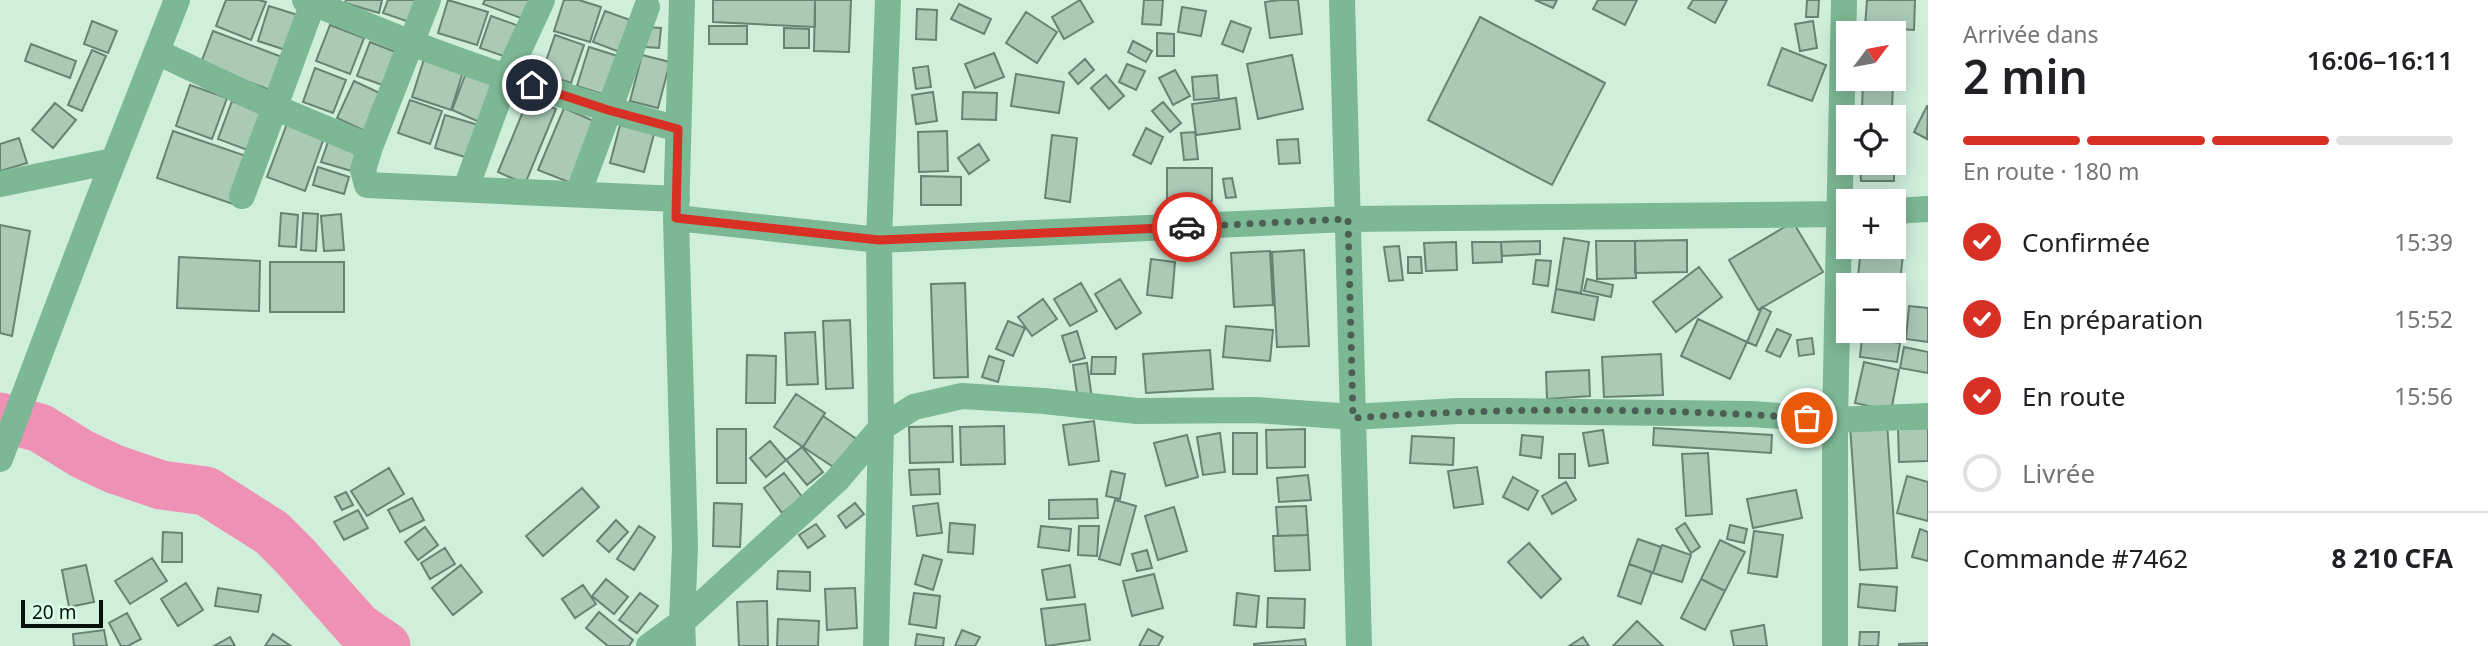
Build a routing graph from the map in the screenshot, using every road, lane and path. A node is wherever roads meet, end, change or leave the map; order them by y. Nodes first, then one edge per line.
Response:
1 (177, 0) edge
2 (428, 0) edge
3 (542, 0) edge
4 (888, 0) edge
5 (1342, 0) edge
6 (1844, 0) edge
7 (310, 1) edge
8 (636, 4) edge
9 (681, 9) edge
10 (410, 42) junction
11 (157, 52) junction
12 (507, 76) junction
13 (274, 107) junction
14 (608, 110) junction
15 (678, 129) junction
16 (370, 147) junction
17 (113, 161) junction
18 (0, 184) edge
19 (466, 188) junction
20 (1843, 189) edge
21 (578, 194) junction
22 (242, 196) dead end
23 (676, 209) junction
24 (1928, 209) edge
25 (1906, 210) edge
26 (1836, 214) edge
27 (1348, 219) junction
28 (879, 240) junction
29 (1841, 259) edge
30 (1928, 416) edge
31 (1353, 418) junction
32 (1835, 420) junction
33 (881, 428) junction
34 (0, 459) edge
35 (682, 634) edge
36 (649, 646) edge
37 (876, 646) edge
38 (1359, 646) edge
39 (1835, 646) edge

1 - 11 street
2 - 10 street
3 - 12 street
4 - 28 street
5 - 27 street
6 - 20 street
7 - 10 street
7 - 13 street
8 - 9 street
8 - 14 street
9 - 15 street
10 - 12 street
10 - 16 street
11 - 13 street
11 - 17 street
12 - 14 street
12 - 19 street
13 - 16 street
13 - 22 street
14 - 15 street
14 - 21 street
15 - 23 street
16 - 19 street
17 - 18 street
17 - 34 street
19 - 21 street
21 - 23 street
23 - 28 street
23 - 35 street
24 - 25 street
26 - 27 street
27 - 28 street
27 - 31 street
28 - 33 street
29 - 32 street
30 - 32 street
31 - 32 street
31 - 33 street
31 - 38 street
32 - 39 street
33 - 35 street
33 - 37 street
35 - 36 street

